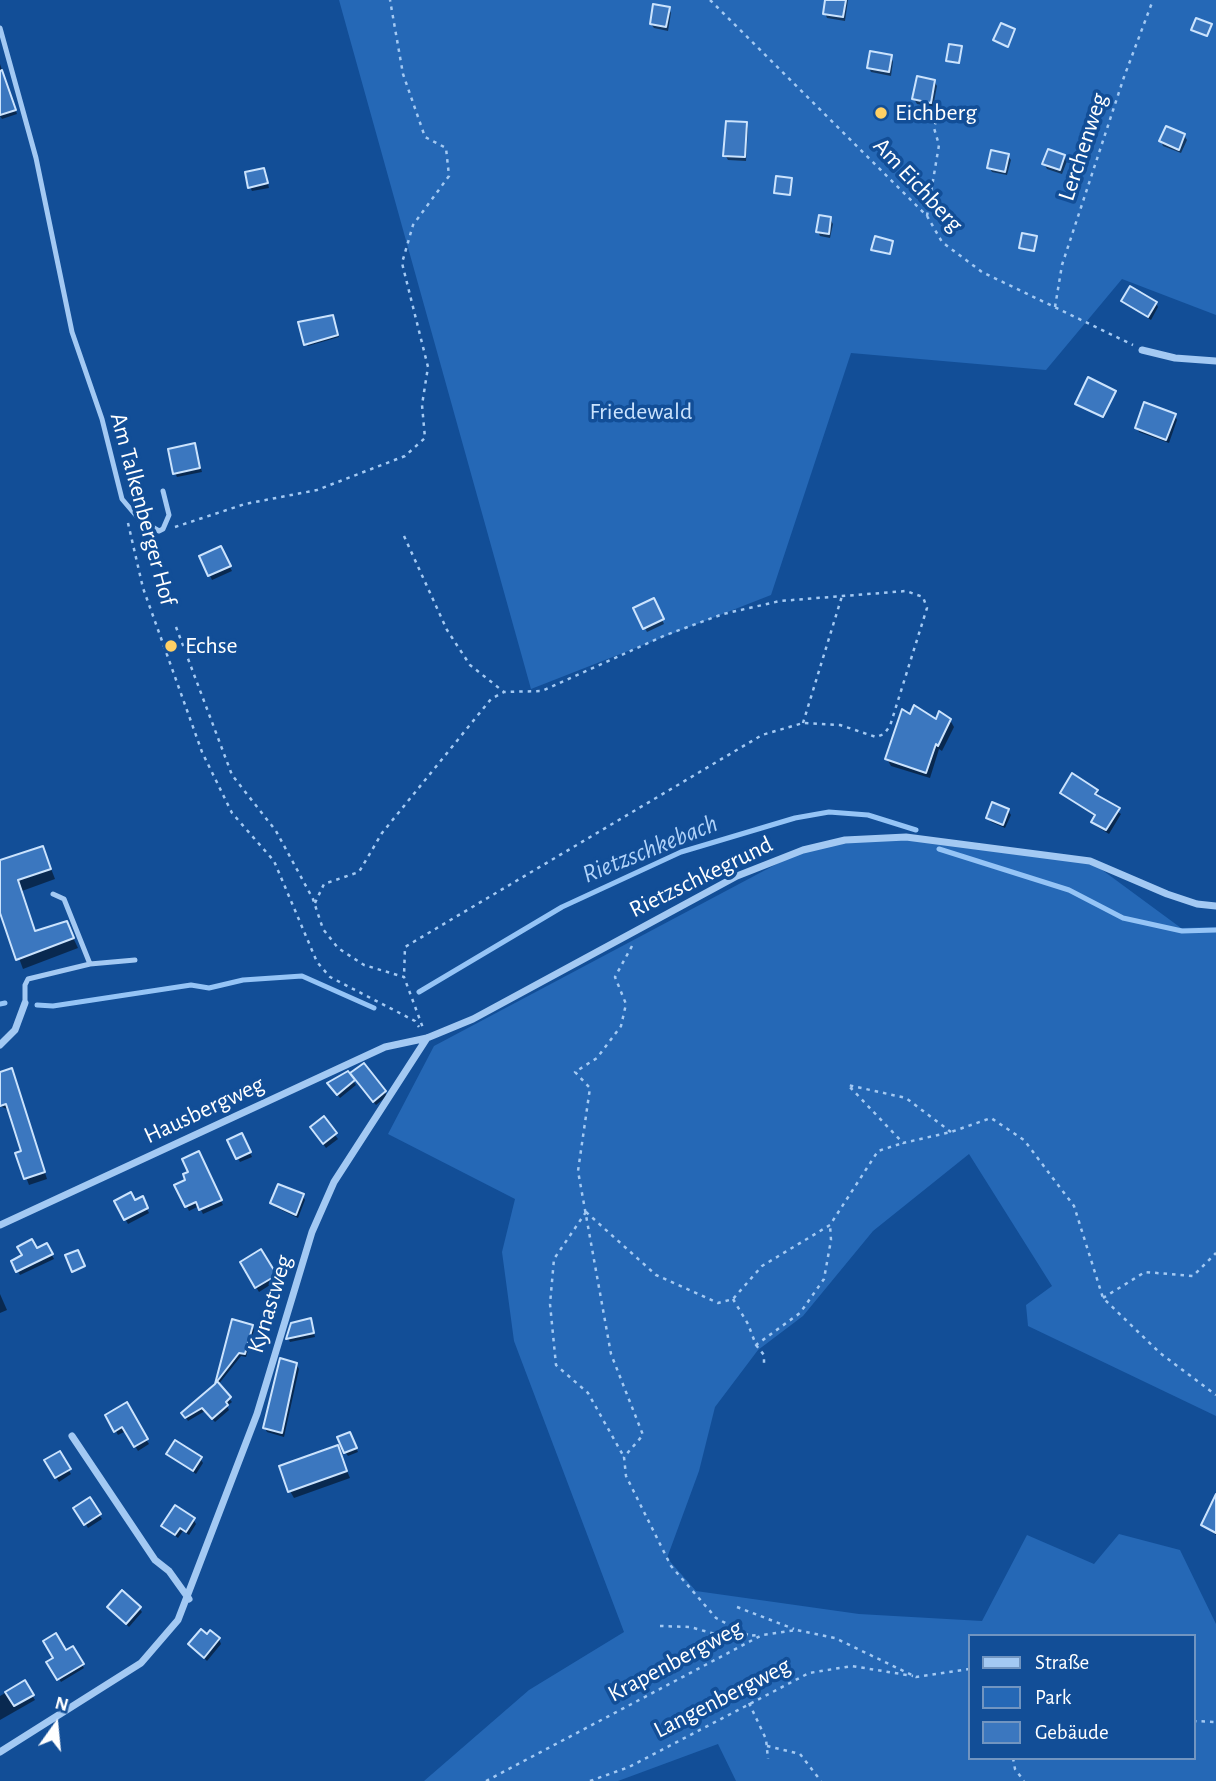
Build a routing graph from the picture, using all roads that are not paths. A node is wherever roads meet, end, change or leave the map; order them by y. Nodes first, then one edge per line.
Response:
1 (0, 28) edge
2 (1142, 350) road end
3 (1216, 362) edge
4 (163, 491) dead end
5 (53, 894) dead end
6 (1216, 906) edge
7 (135, 960) dead end
8 (90, 964) junction
9 (25, 1003) joint
10 (427, 1038) junction
11 (0, 1045) edge
12 (0, 1226) edge
13 (72, 1436) dead end
14 (188, 1599) junction
15 (0, 1752) edge

1 - 4 lane, Am Talkenberger Hof
2 - 3 street
5 - 8 lane
6 - 10 street, Rietzschkegrund
7 - 8 lane
8 - 9 lane
9 - 11 street
10 - 12 street, Hausbergweg
10 - 14 street, Kynastweg
13 - 14 street
14 - 15 street, Kynastweg

